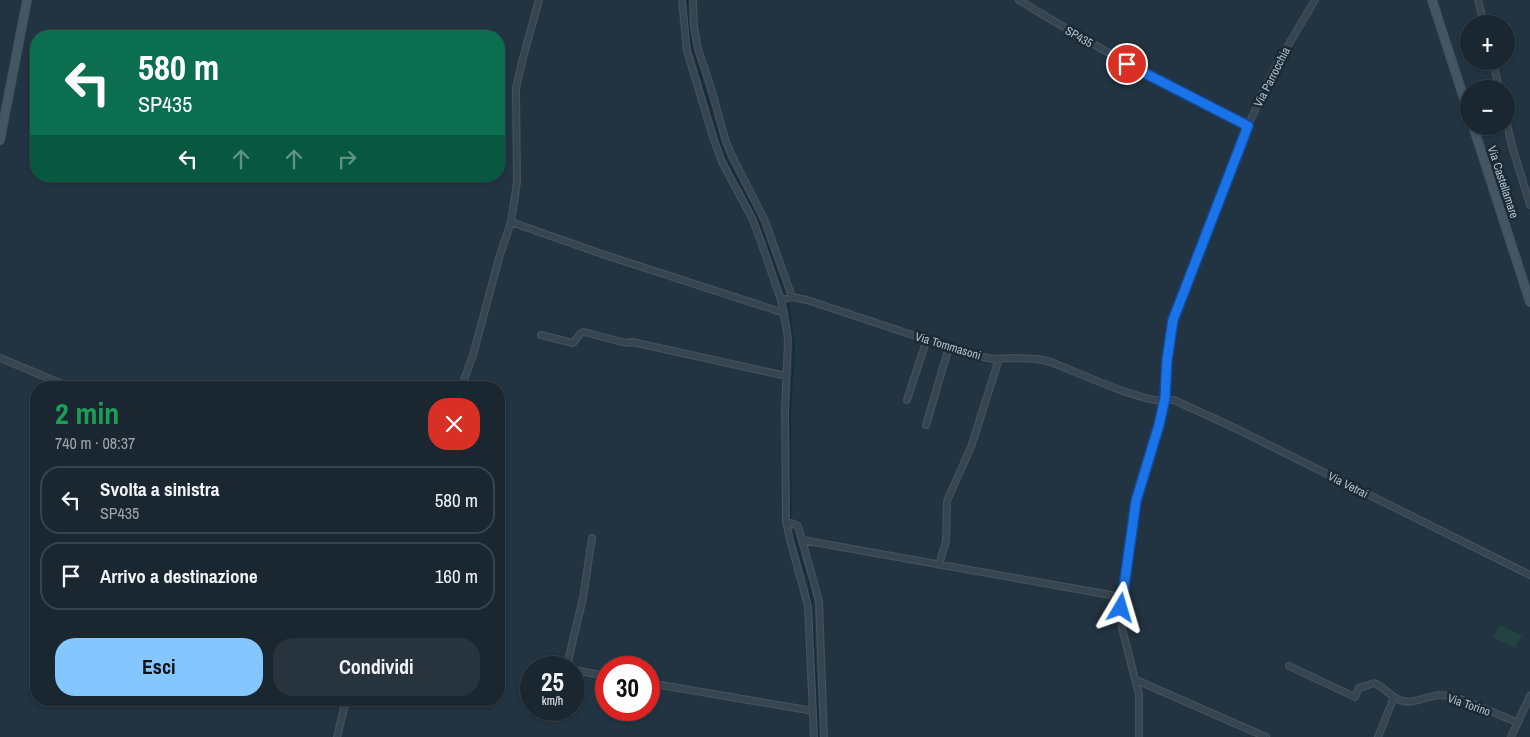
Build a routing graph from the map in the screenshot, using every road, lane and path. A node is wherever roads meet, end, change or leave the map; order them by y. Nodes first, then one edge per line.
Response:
1 (27, 0) edge
2 (539, 0) edge
3 (682, 0) edge
4 (693, 0) edge
5 (1019, 0) edge
6 (1315, 0) edge
7 (1432, 0) edge
8 (1478, 0) edge
9 (1482, 15) edge
10 (699, 56) junction
11 (690, 59) junction
12 (1460, 86) edge
13 (1248, 126) junction
14 (1476, 135) edge
15 (1509, 135) edge
16 (0, 140) edge
17 (1530, 205) edge
18 (511, 222) junction
19 (787, 298) junction
20 (1530, 302) edge
21 (784, 313) junction
22 (541, 335) dead end
23 (927, 339) junction
24 (949, 347) junction
25 (0, 358) edge
26 (999, 359) junction
27 (786, 376) junction
28 (55, 381) edge
29 (464, 381) edge
30 (1165, 398) junction
31 (907, 400) dead end
32 (926, 425) dead end
33 (790, 522) junction
34 (592, 538) dead end
35 (802, 540) junction
36 (939, 565) junction
37 (1530, 576) edge
38 (1122, 597) junction
39 (569, 656) edge
40 (1289, 666) dead end
41 (1136, 680) junction
42 (660, 685) edge
43 (1530, 696) edge
44 (1394, 697) junction
45 (345, 706) edge
46 (813, 711) junction
47 (1518, 723) junction
48 (1141, 736) edge
49 (337, 737) edge
50 (814, 737) edge
51 (824, 737) edge
52 (1266, 737) edge
53 (1378, 737) edge
54 (1512, 737) edge

1 - 16 main road
2 - 18 street
3 - 11 street
4 - 10 street
5 - 13 street, SP435
6 - 13 street, Via Parrocchia
7 - 12 main road
8 - 9 street
10 - 11 street
10 - 19 street
11 - 19 street
13 - 30 street, Via Parrocchia
14 - 20 main road, Via Castellamare
15 - 17 street
18 - 21 street
18 - 29 street
19 - 21 street
19 - 23 street, Via Tommasoni
21 - 27 street
22 - 27 street
23 - 24 street, Via Tommasoni
23 - 31 street
24 - 26 street, Via Tommasoni
24 - 32 street
25 - 28 street
26 - 30 street, Via Tommasoni
26 - 36 street
27 - 33 street
30 - 37 street, Via Vetrai
30 - 38 street, Via Parrocchia
33 - 35 street
33 - 46 street
34 - 39 street
35 - 36 street
35 - 51 street
36 - 38 street
38 - 41 street, Via Parrocchia
40 - 44 street, Via Torino
41 - 48 street, Via Parrocchia
41 - 52 street
42 - 46 street
43 - 47 street
44 - 47 street, Via Torino
44 - 53 street
45 - 49 street
46 - 50 street
47 - 54 street

